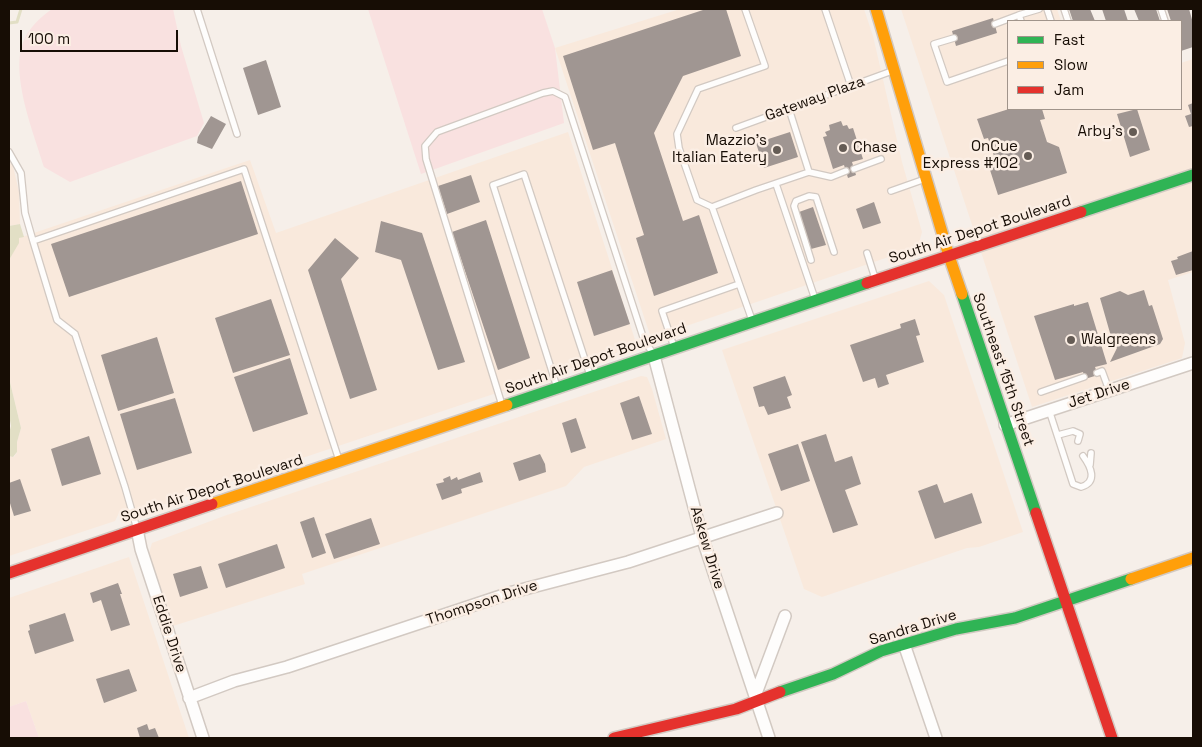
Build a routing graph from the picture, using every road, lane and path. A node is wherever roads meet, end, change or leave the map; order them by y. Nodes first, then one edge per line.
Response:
1 (197, 9) edge
2 (745, 9) edge
3 (825, 9) edge
4 (876, 9) edge
5 (1039, 9) edge
6 (1020, 18) edge
7 (1007, 21) edge
8 (995, 24) dead end
9 (954, 38) dead end
10 (1007, 61) edge
11 (894, 70) junction
12 (851, 86) junction
13 (789, 109) junction
14 (736, 128) dead end
15 (237, 134) dead end
16 (9, 152) edge
17 (881, 159) dead end
18 (854, 169) dead end
19 (846, 171) dead end
20 (809, 172) junction
21 (1193, 175) edge
22 (926, 179) junction
23 (776, 184) junction
24 (891, 191) dead end
25 (712, 208) junction
26 (33, 241) junction
27 (834, 252) dead end
28 (867, 253) dead end
29 (949, 256) junction
30 (811, 260) dead end
31 (876, 280) junction
32 (739, 284) junction
33 (815, 300) junction
34 (753, 322) junction
35 (674, 349) junction
36 (654, 356) junction
37 (1193, 362) edge
38 (1097, 373) dead end
39 (590, 377) junction
40 (1084, 377) dead end
41 (557, 388) junction
42 (1109, 390) junction
43 (1041, 392) dead end
44 (503, 407) junction
45 (1049, 410) junction
46 (1005, 425) junction
47 (1058, 436) junction
48 (1086, 438) dead end
49 (1091, 453) dead end
50 (1083, 456) dead end
51 (340, 462) junction
52 (1090, 465) junction
53 (776, 513) dead end
54 (137, 529) junction
55 (702, 537) junction
56 (1193, 558) edge
57 (9, 574) edge
58 (1065, 601) junction
59 (785, 616) dead end
60 (904, 644) junction
61 (190, 698) junction
62 (756, 698) junction
63 (203, 738) edge
64 (614, 738) edge
65 (769, 738) edge
66 (936, 738) edge
67 (1112, 738) edge

1 - 15 lane
2 - 25 lane
3 - 12 lane
4 - 11 main road, Southeast 15th Street
5 - 6 lane
7 - 8 lane
9 - 10 lane
11 - 12 lane, Gateway Plaza
11 - 22 main road, Southeast 15th Street
12 - 13 lane, Gateway Plaza
13 - 14 lane, Gateway Plaza
13 - 20 lane
16 - 26 lane
17 - 18 lane
19 - 20 lane
20 - 23 lane
21 - 29 main road, South Air Depot Boulevard
22 - 24 lane
22 - 29 main road, Southeast 15th Street
23 - 25 lane
23 - 33 lane
25 - 32 lane
26 - 51 lane
26 - 54 lane
27 - 30 lane
28 - 31 lane
29 - 31 main road, South Air Depot Boulevard
29 - 46 main road, Southeast 15th Street
31 - 33 main road, South Air Depot Boulevard
32 - 34 lane
32 - 35 lane
33 - 34 main road, South Air Depot Boulevard
34 - 35 main road, South Air Depot Boulevard
35 - 36 main road, South Air Depot Boulevard
36 - 39 main road, South Air Depot Boulevard
36 - 44 lane
36 - 55 street, Askew Drive
37 - 42 street, Jet Drive
38 - 42 lane
39 - 41 main road, South Air Depot Boulevard
39 - 41 lane
40 - 43 lane
41 - 44 main road, South Air Depot Boulevard
42 - 45 street, Jet Drive
44 - 51 main road, South Air Depot Boulevard
45 - 46 street, Jet Drive
45 - 47 lane
46 - 58 main road, Southeast 15th Street
47 - 48 lane
47 - 52 lane
49 - 52 lane
50 - 52 lane
51 - 54 main road, South Air Depot Boulevard
53 - 55 street, Thompson Drive
54 - 57 main road, South Air Depot Boulevard
54 - 61 street, Eddie Drive
55 - 61 street, Thompson Drive
55 - 62 street, Askew Drive
56 - 58 main road, Sandra Drive
58 - 60 main road, Sandra Drive
58 - 67 main road, Southeast 15th Street
59 - 62 street
60 - 62 main road, Sandra Drive
60 - 66 street
61 - 63 street, Eddie Drive
62 - 64 main road, Sandra Drive
62 - 65 street, Askew Drive

